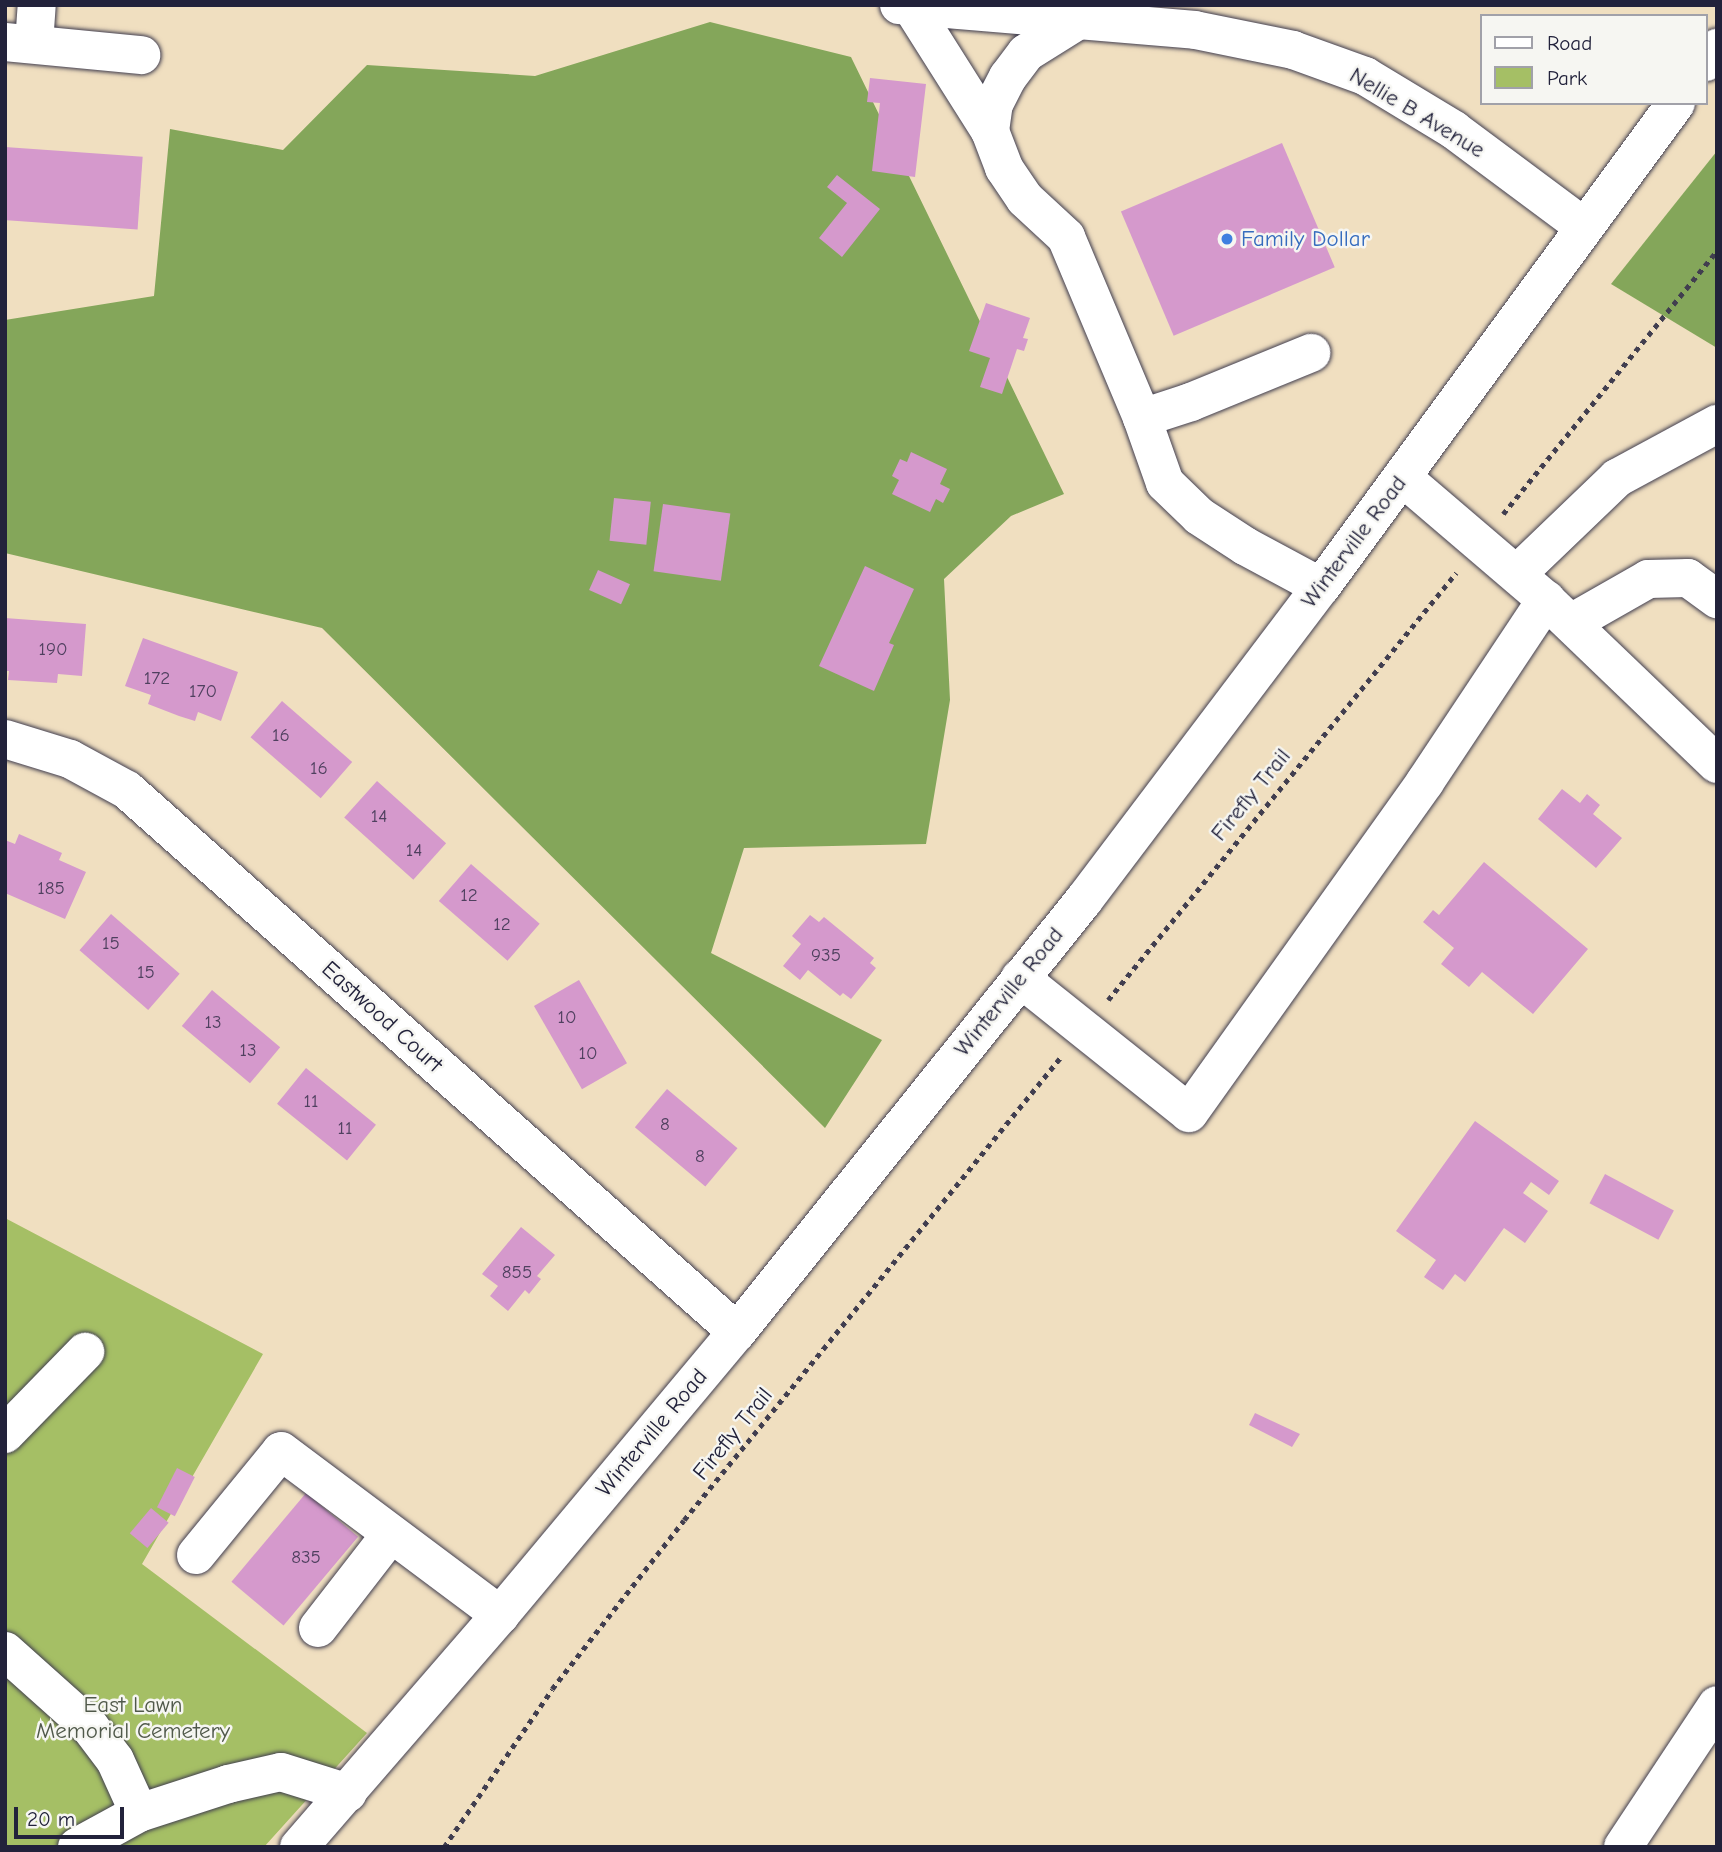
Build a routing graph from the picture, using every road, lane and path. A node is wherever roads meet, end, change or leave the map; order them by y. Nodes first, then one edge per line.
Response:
1 (37, 5) edge
2 (905, 6) edge
3 (1077, 21) junction
4 (20, 43) edge
5 (141, 55) dead end
6 (1674, 105) edge
7 (990, 131) junction
8 (1583, 226) junction
9 (1717, 251) edge
10 (1311, 353) dead end
11 (1142, 418) junction
12 (1717, 424) edge
13 (1402, 477) junction
14 (1507, 508) dead end
15 (1517, 575) junction
16 (1321, 587) junction
17 (1717, 599) edge
18 (1428, 604) dead end
19 (1559, 612) junction
20 (5, 739) edge
21 (1717, 764) edge
22 (1020, 978) junction
23 (1101, 1008) dead end
24 (1063, 1054) dead end
25 (737, 1332) junction
26 (85, 1352) dead end
27 (5, 1434) edge
28 (391, 1534) junction
29 (196, 1555) dead end
30 (500, 1615) junction
31 (318, 1628) dead end
32 (5, 1651) edge
33 (1717, 1705) edge
34 (348, 1793) junction
35 (139, 1814) junction
36 (77, 1847) edge
37 (299, 1847) edge
38 (444, 1847) edge
39 (1623, 1847) edge

1 - 4 street
2 - 3 street, Nellie B Avenue
2 - 7 street
3 - 7 street
3 - 8 street, Nellie B Avenue
4 - 5 street
6 - 8 street, Winterville Road
7 - 11 street
8 - 13 street, Winterville Road
9 - 14 path
10 - 11 street
11 - 16 street
12 - 15 street
13 - 15 street
13 - 16 street, Winterville Road
15 - 19 street
16 - 22 street, Winterville Road
17 - 19 street
18 - 23 path, Firefly Trail
19 - 21 street
19 - 22 street
20 - 25 street, Eastwood Court
22 - 25 street, Winterville Road
24 - 38 path, Firefly Trail
25 - 30 street, Winterville Road
26 - 27 street
28 - 29 street
28 - 30 street
28 - 31 street
30 - 34 street, Winterville Road
32 - 35 street
33 - 39 street
34 - 35 street
34 - 37 street, Winterville Road
35 - 36 street

